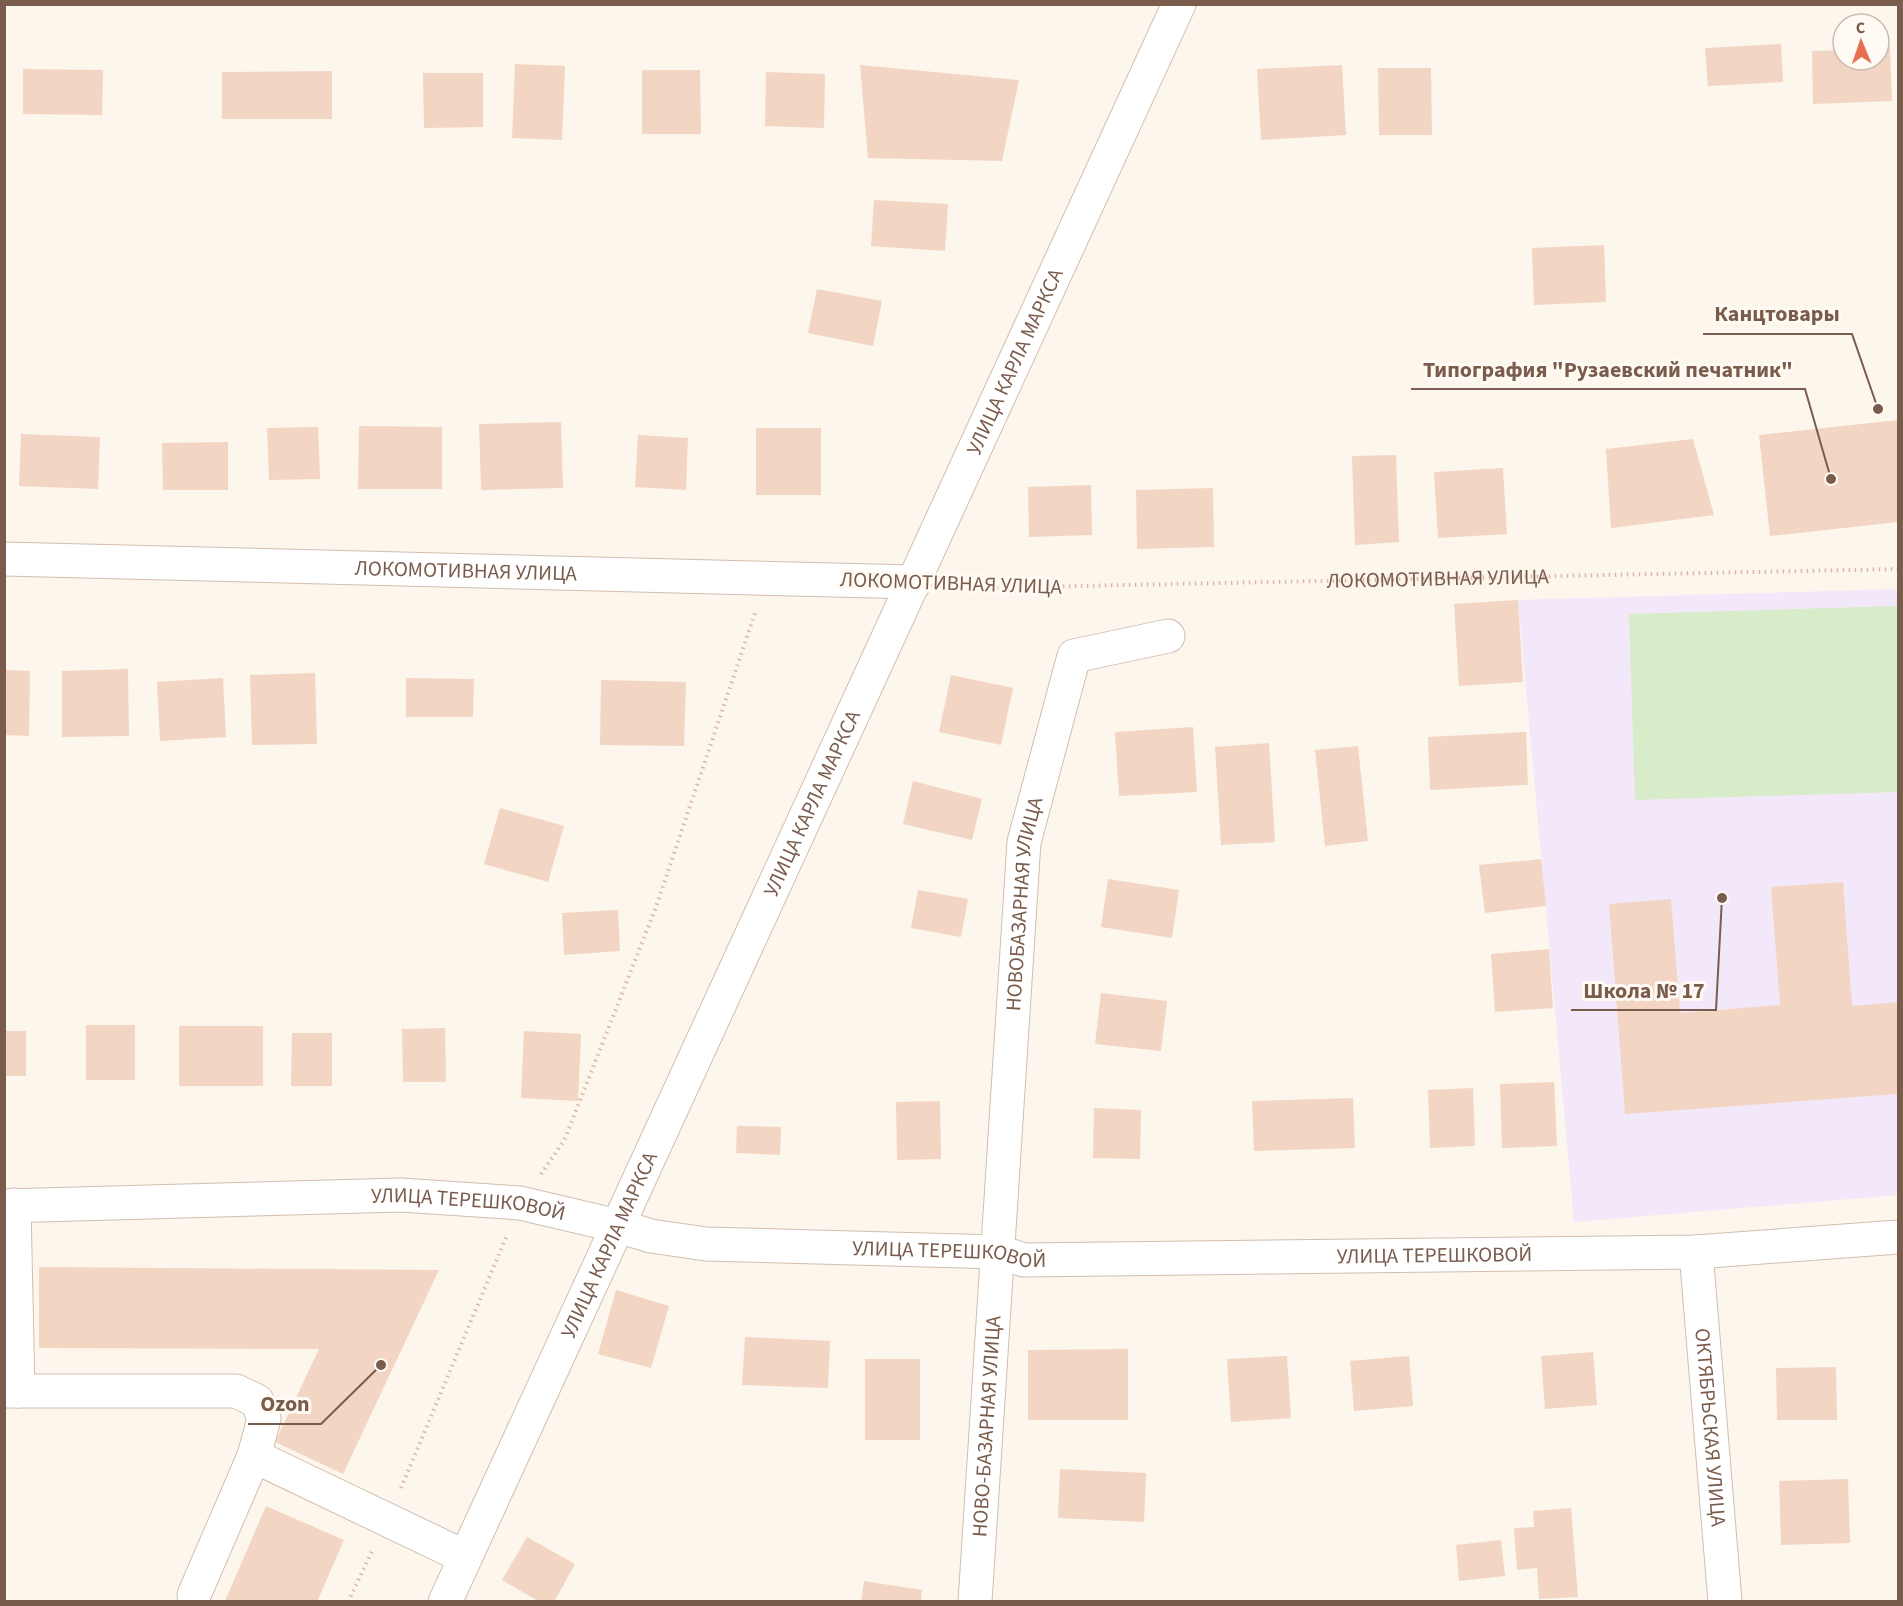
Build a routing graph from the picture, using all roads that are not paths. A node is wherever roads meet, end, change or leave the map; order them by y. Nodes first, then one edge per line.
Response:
1 (1179, 4) edge
2 (4, 559) edge
3 (915, 582) junction
4 (1168, 636) dead end
5 (9, 1206) edge
6 (618, 1226) junction
7 (1899, 1237) edge
8 (999, 1252) junction
9 (1696, 1252) junction
10 (11, 1390) edge
11 (255, 1456) junction
12 (465, 1557) junction
13 (194, 1594) dead end
14 (445, 1602) edge
15 (975, 1602) edge
16 (1725, 1602) edge

1 - 3 street, УЛИЦА КАРЛА МАРКСА
2 - 3 street, ЛОКОМОТИВНАЯ УЛИЦА
3 - 6 street, УЛИЦА КАРЛА МАРКСА
4 - 8 street, НОВОБАЗАРНАЯ УЛИЦА
5 - 6 street, УЛИЦА ТЕРЕШКОВОЙ
5 - 10 street
6 - 8 street, УЛИЦА ТЕРЕШКОВОЙ
6 - 12 street, УЛИЦА КАРЛА МАРКСА
7 - 9 street, УЛИЦА ТЕРЕШКОВОЙ
8 - 9 street, УЛИЦА ТЕРЕШКОВОЙ
8 - 15 street, НОВО-БАЗАРНАЯ УЛИЦА
9 - 16 street, ОКТЯБРЬСКАЯ УЛИЦА
10 - 11 street
11 - 12 street
11 - 13 street
12 - 14 street, УЛИЦА КАРЛА МАРКСА

